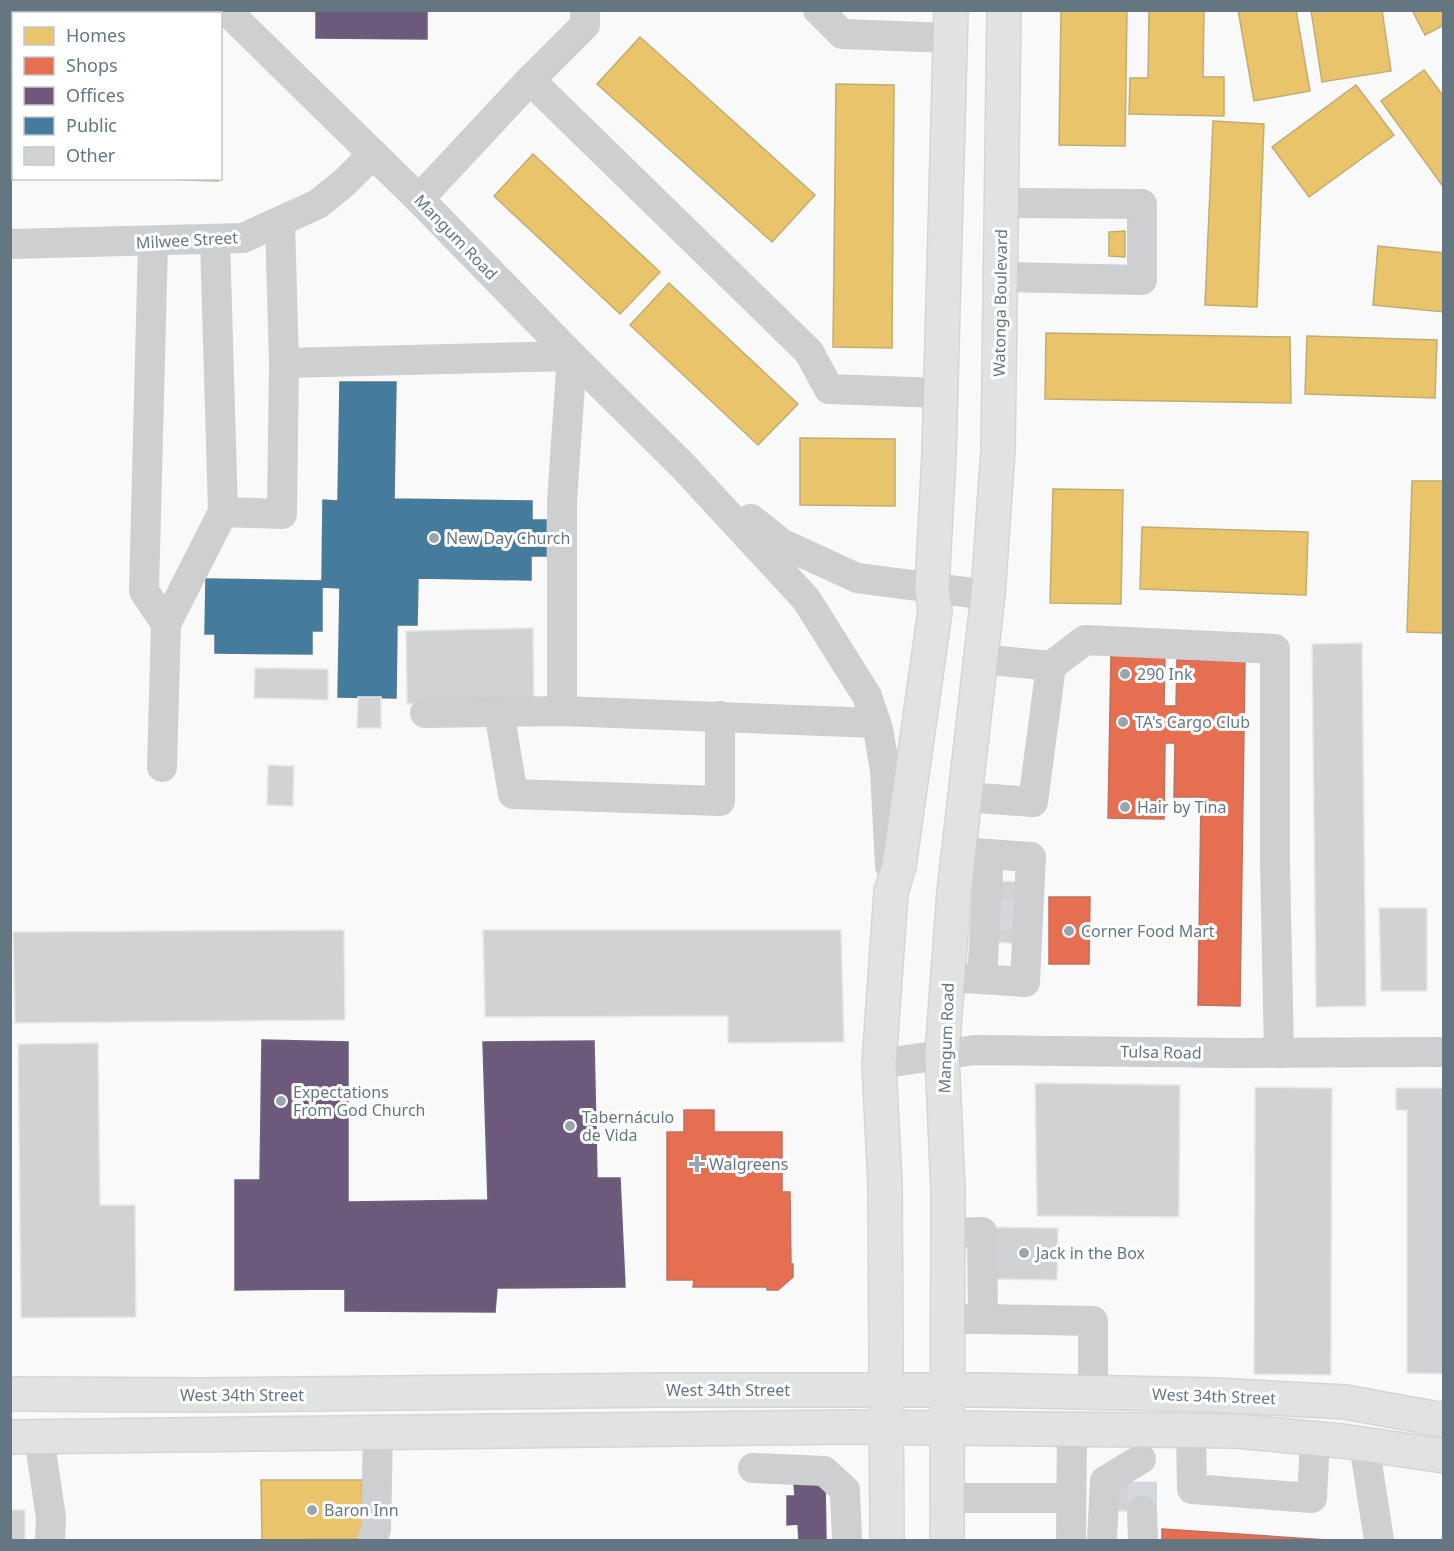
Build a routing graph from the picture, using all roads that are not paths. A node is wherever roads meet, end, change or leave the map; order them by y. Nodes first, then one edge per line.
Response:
1 (226, 10) edge
2 (585, 10) edge
3 (818, 10) edge
4 (1004, 10) edge
5 (951, 24) edge
6 (530, 80) junction
7 (373, 154) junction
8 (419, 200) junction
9 (1001, 203) junction
10 (280, 223) junction
11 (215, 239) junction
12 (153, 242) junction
13 (10, 244) edge
14 (1000, 277) junction
15 (572, 356) junction
16 (284, 363) junction
17 (940, 393) junction
18 (682, 466) junction
19 (223, 512) junction
20 (932, 588) junction
21 (988, 595) junction
22 (166, 624) junction
23 (981, 659) junction
24 (1051, 666) junction
25 (562, 711) junction
26 (499, 712) junction
27 (425, 713) dead end
28 (720, 716) junction
29 (876, 723) junction
30 (162, 767) dead end
31 (965, 797) junction
32 (974, 853) junction
33 (891, 892) junction
34 (1008, 916) junction
35 (948, 978) junction
36 (982, 979) junction
37 (1443, 1052) edge
38 (1279, 1053) junction
39 (942, 1055) junction
40 (879, 1065) junction
41 (948, 1233) junction
42 (947, 1319) junction
43 (983, 1319) junction
44 (887, 1389) junction
45 (947, 1389) junction
46 (1093, 1393) junction
47 (10, 1394) edge
48 (1345, 1402) junction
49 (1443, 1420) edge
50 (887, 1428) junction
51 (946, 1429) junction
52 (1072, 1430) junction
53 (1191, 1431) junction
54 (378, 1433) junction
55 (25, 1437) edge
56 (1340, 1441) junction
57 (1443, 1455) edge
58 (753, 1468) dead end
59 (1141, 1471) junction
60 (946, 1498) junction
61 (1071, 1498) junction
62 (50, 1540) edge
63 (372, 1540) edge
64 (848, 1540) edge
65 (887, 1540) edge
66 (946, 1540) edge
67 (1071, 1540) edge
68 (1102, 1540) edge
69 (1143, 1540) edge
70 (1379, 1540) edge

1 - 7 street, Mangum Road
2 - 6 street
3 - 5 street
4 - 9 main road, Watonga Boulevard
5 - 17 main road
6 - 8 street
6 - 17 street
7 - 8 street, Mangum Road
7 - 10 street, Milwee Street
8 - 15 street, Mangum Road
9 - 14 main road, Watonga Boulevard
9 - 14 street
10 - 11 street, Milwee Street
10 - 16 street
11 - 12 street, Milwee Street
11 - 19 street
12 - 13 street, Milwee Street
12 - 22 street
14 - 21 main road, Watonga Boulevard
15 - 16 street
15 - 18 street, Mangum Road
15 - 25 street
16 - 19 street
17 - 20 main road
18 - 20 street, Mangum Road
18 - 29 street, Mangum Road
19 - 22 street
20 - 21 street, Mangum Road
20 - 33 main road, Mangum Road
21 - 23 main road, Mangum Road
22 - 30 street
23 - 24 street
23 - 31 main road, Mangum Road
24 - 31 street
24 - 38 street
25 - 26 street
25 - 28 street
26 - 27 street
26 - 28 street
28 - 29 street
29 - 33 street, Mangum Road
31 - 32 main road, Mangum Road
32 - 34 street
32 - 34 street
32 - 35 main road, Mangum Road
33 - 40 main road, Mangum Road
34 - 36 street
34 - 36 street
35 - 36 street
35 - 39 main road, Mangum Road
37 - 38 street, Tulsa Road
38 - 39 street, Tulsa Road
39 - 40 street, Tulsa Road
39 - 41 main road, Mangum Road
40 - 44 main road, Mangum Road
41 - 42 main road, Mangum Road
41 - 43 street
42 - 43 street
42 - 45 main road, Mangum Road
43 - 46 street
44 - 45 main road, West 34th Street
44 - 47 main road, West 34th Street
44 - 50 main road, Mangum Road
45 - 46 main road, West 34th Street
45 - 51 main road, Mangum Road
46 - 48 main road, West 34th Street
48 - 49 main road, West 34th Street
48 - 56 main road
50 - 51 main road, West 34th Street
50 - 54 main road, West 34th Street
50 - 65 main road, Mangum Road
51 - 52 main road, West 34th Street
51 - 60 main road, Mangum Road
52 - 59 main road, West 34th Street
52 - 61 street
53 - 56 main road, West 34th Street
53 - 56 street
53 - 59 main road, West 34th Street
54 - 55 main road, West 34th Street
54 - 63 street
55 - 62 street
56 - 57 main road, West 34th Street
56 - 70 street
58 - 64 street
59 - 68 street
59 - 69 street
60 - 61 street
60 - 66 main road, Mangum Road
61 - 67 street

